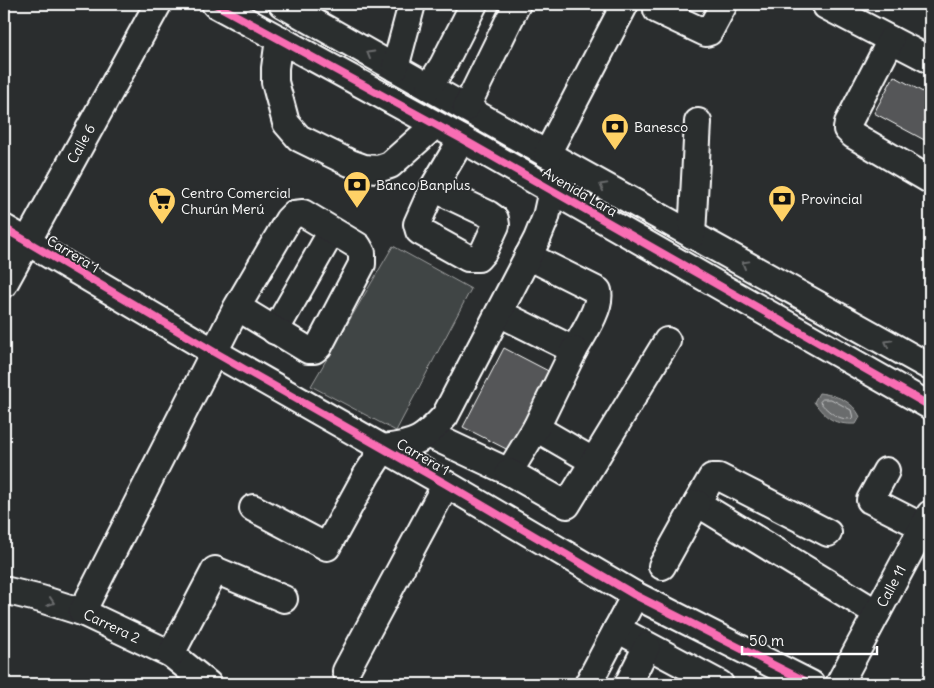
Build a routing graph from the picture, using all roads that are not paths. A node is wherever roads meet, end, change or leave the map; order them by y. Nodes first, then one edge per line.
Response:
1 (158, 4) edge
2 (216, 4) edge
3 (282, 4) edge
4 (412, 4) edge
5 (474, 4) edge
6 (517, 4) edge
7 (625, 4) edge
8 (724, 4) edge
9 (825, 4) edge
10 (657, 10) dead end
11 (311, 11) edge
12 (280, 39) junction
13 (891, 40) junction
14 (930, 60) edge
15 (395, 68) junction
16 (429, 87) junction
17 (466, 108) junction
18 (698, 122) dead end
19 (435, 125) junction
20 (462, 139) junction
21 (546, 154) junction
22 (930, 180) edge
23 (433, 188) dead end
24 (552, 190) junction
25 (4, 228) edge
26 (332, 231) junction
27 (692, 235) junction
28 (28, 242) junction
29 (528, 256) junction
30 (4, 284) edge
31 (236, 307) junction
32 (499, 313) junction
33 (275, 330) junction
34 (667, 340) dead end
35 (574, 350) junction
36 (214, 352) junction
37 (930, 367) edge
38 (930, 406) edge
39 (536, 428) junction
40 (428, 434) junction
41 (384, 448) junction
42 (593, 461) junction
43 (886, 471) dead end
44 (509, 472) junction
45 (446, 484) junction
46 (697, 502) junction
47 (254, 508) dead end
48 (927, 521) edge
49 (828, 533) dead end
50 (662, 566) dead end
51 (4, 590) edge
52 (635, 595) junction
53 (284, 599) dead end
54 (82, 612) junction
55 (877, 613) junction
56 (617, 630) junction
57 (648, 646) junction
58 (171, 654) junction
59 (346, 671) dead end
60 (717, 683) edge
61 (208, 684) edge
62 (588, 684) edge
63 (628, 684) edge
64 (811, 684) edge
65 (839, 684) edge

1 - 28 street, Calle 6
2 - 12 street, Avenida Lara
3 - 11 street, Avenida Lara
4 - 15 street
5 - 16 street
6 - 17 street
7 - 21 street
8 - 10 street
9 - 13 street
15 -> 11 street, Avenida Lara
12 - 19 street, Avenida Lara
12 - 19 street
13 - 14 street
13 - 22 street
15 - 16 street, Avenida Lara
16 - 17 street, Avenida Lara
17 - 21 street, Avenida Lara
18 - 27 street
19 - 20 street, Avenida Lara
20 - 23 street
20 - 24 street, Avenida Lara
27 -> 21 street, Avenida Lara
24 - 29 street
24 - 38 street, Avenida Lara
25 - 28 street, Carrera 1
26 - 31 street
26 - 33 street
26 - 33 street
37 -> 27 street, Avenida Lara
28 - 30 street, Calle 6
28 - 36 street, Carrera 1
29 - 32 street
29 - 35 street
31 - 33 street
31 - 36 street
32 - 35 street
32 - 40 street
34 - 42 street
35 - 39 street
36 - 41 street, Carrera 1
36 - 54 street
39 - 42 street
39 - 44 street
40 - 41 street
40 - 44 street
41 - 45 street, Carrera 1
41 - 47 street
42 - 44 street
43 - 48 street
45 - 52 street, Carrera 1
45 - 59 street
46 - 49 street
46 - 50 street
46 - 55 street
48 - 55 street, Calle 11
51 -> 54 street, Carrera 2
52 - 56 street
52 - 64 street, Carrera 1
53 - 58 street
54 - 58 street, Carrera 2
55 - 65 street, Calle 11
56 - 57 street
56 - 62 street
57 - 60 street
57 - 63 street
58 - 61 street, Carrera 2

